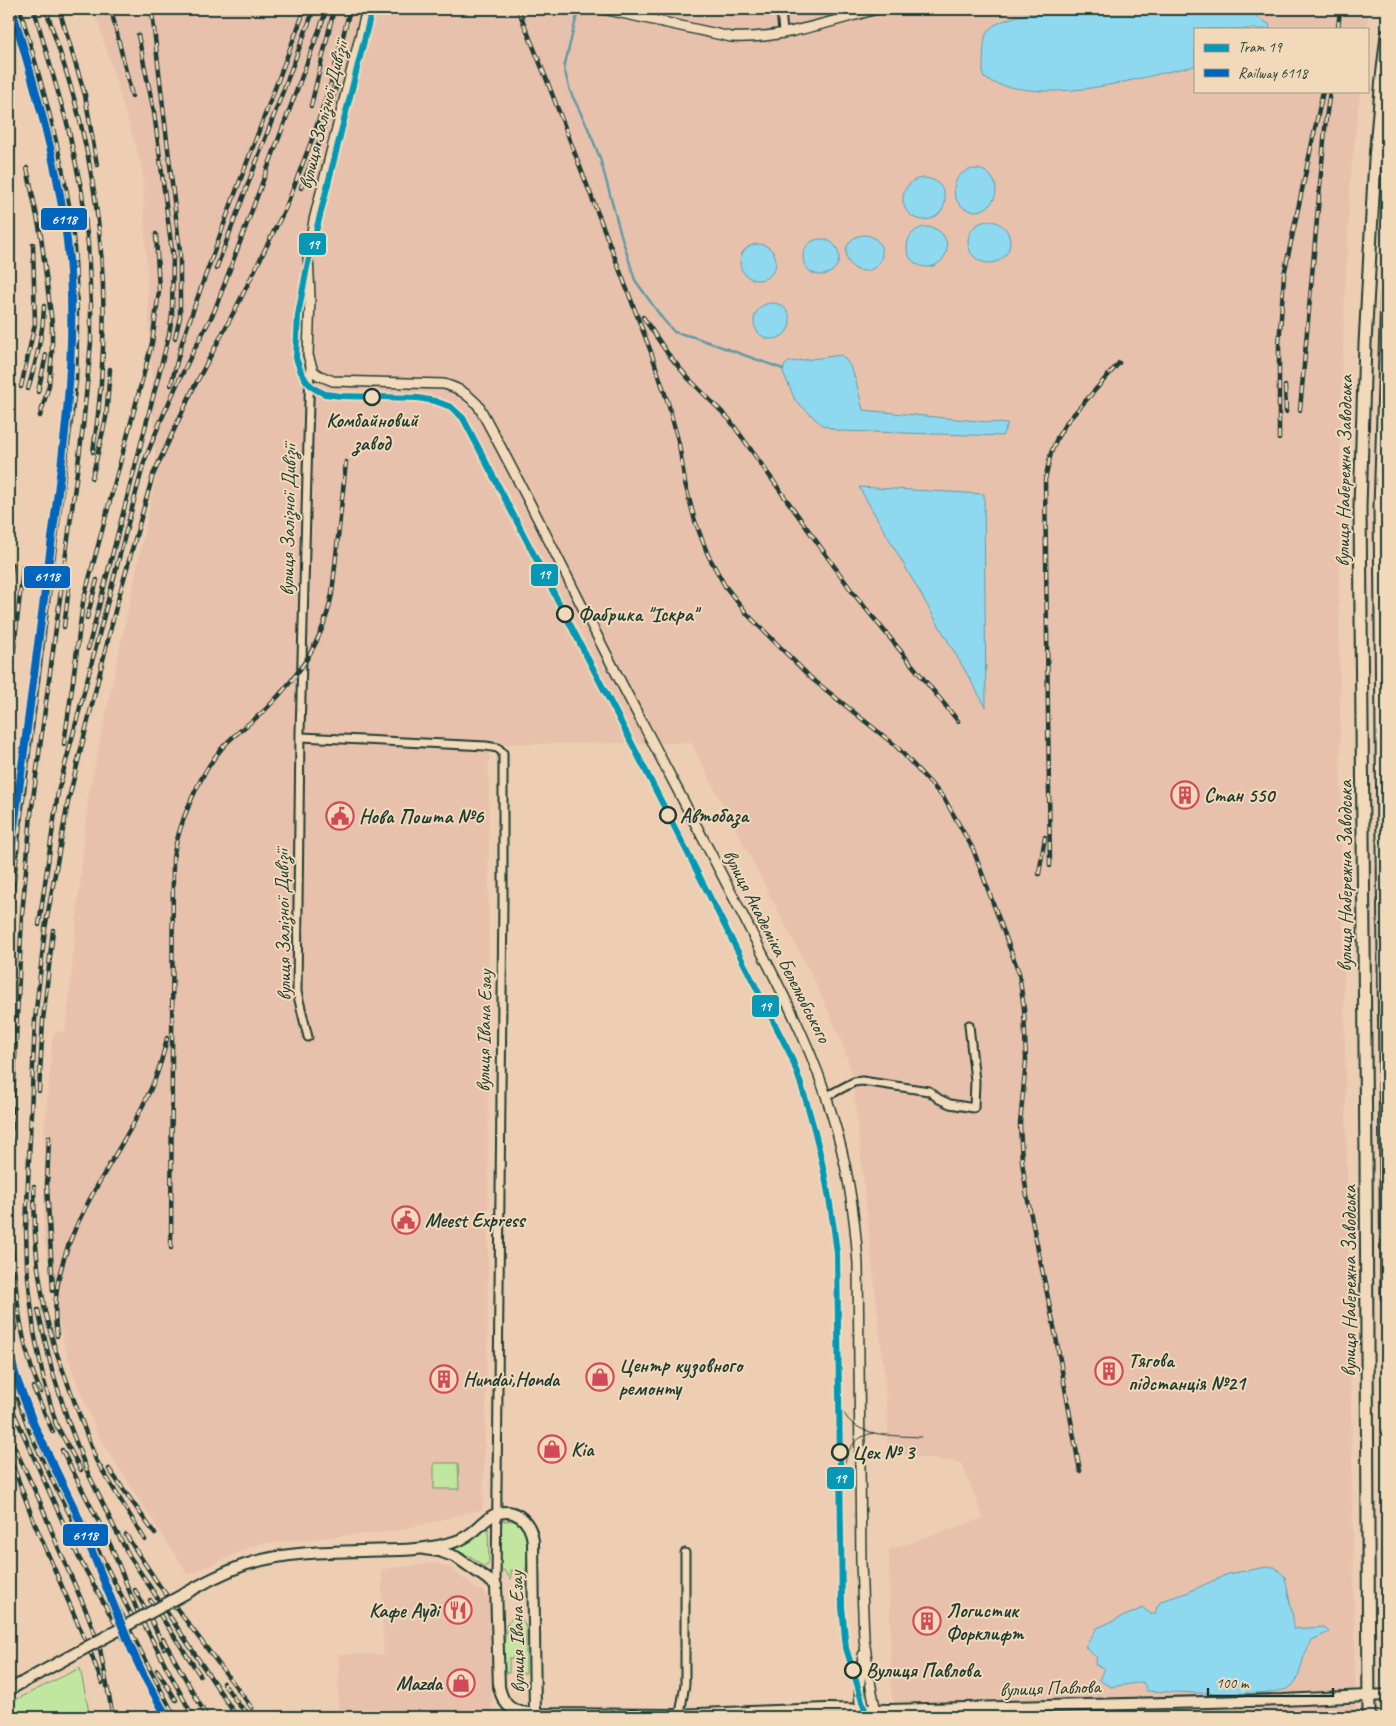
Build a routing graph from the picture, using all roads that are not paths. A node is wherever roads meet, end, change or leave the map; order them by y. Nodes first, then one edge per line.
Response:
1 (368, 9) edge
2 (603, 9) edge
3 (781, 9) edge
4 (877, 9) edge
5 (783, 33) junction
6 (1387, 35) edge
7 (1387, 295) edge
8 (310, 365) junction
9 (300, 737) junction
10 (969, 1025) dead end
11 (308, 1037) dead end
12 (827, 1096) junction
13 (1387, 1297) edge
14 (496, 1514) junction
15 (424, 1549) junction
16 (685, 1554) dead end
17 (496, 1585) junction
18 (864, 1640) junction
19 (9, 1690) edge
20 (1387, 1695) edge
21 (1369, 1696) junction
22 (862, 1713) edge
23 (535, 1714) junction
24 (680, 1714) junction
25 (876, 1714) edge
26 (1369, 1717) edge

1 - 8 street, вулиця Залізної Дивізії
2 - 5 street
3 - 5 street
4 - 5 street
6 - 21 main road, вулиця Набережна Заводська
7 - 13 main road, вулиця Набережна Заводська
8 - 9 street, вулиця Залізної Дивізії
8 - 12 street, вулиця Академіка Белелюбського
9 - 11 street, вулиця Залізної Дивізії
9 - 14 street, вулиця Івана Езау
10 - 12 street
12 - 18 street, вулиця Академіка Белелюбського
14 - 15 main road
14 - 17 street, вулиця Івана Езау
14 - 23 main road, вулиця Івана Езау
15 - 17 main road, вулиця Івана Езау
15 - 19 main road, bridge
16 - 24 street
17 - 23 main road, вулиця Івана Езау
18 - 22 street, вулиця Академіка Белелюбського
18 - 25 street, вулиця Академіка Белелюбського
20 - 21 main road, вулиця Павлова
21 - 25 main road, вулиця Павлова
21 - 26 main road, вулиця Набережна Заводська
22 - 24 main road, вулиця Павлова
22 - 25 main road, вулиця Павлова
23 - 24 main road, вулиця Павлова

